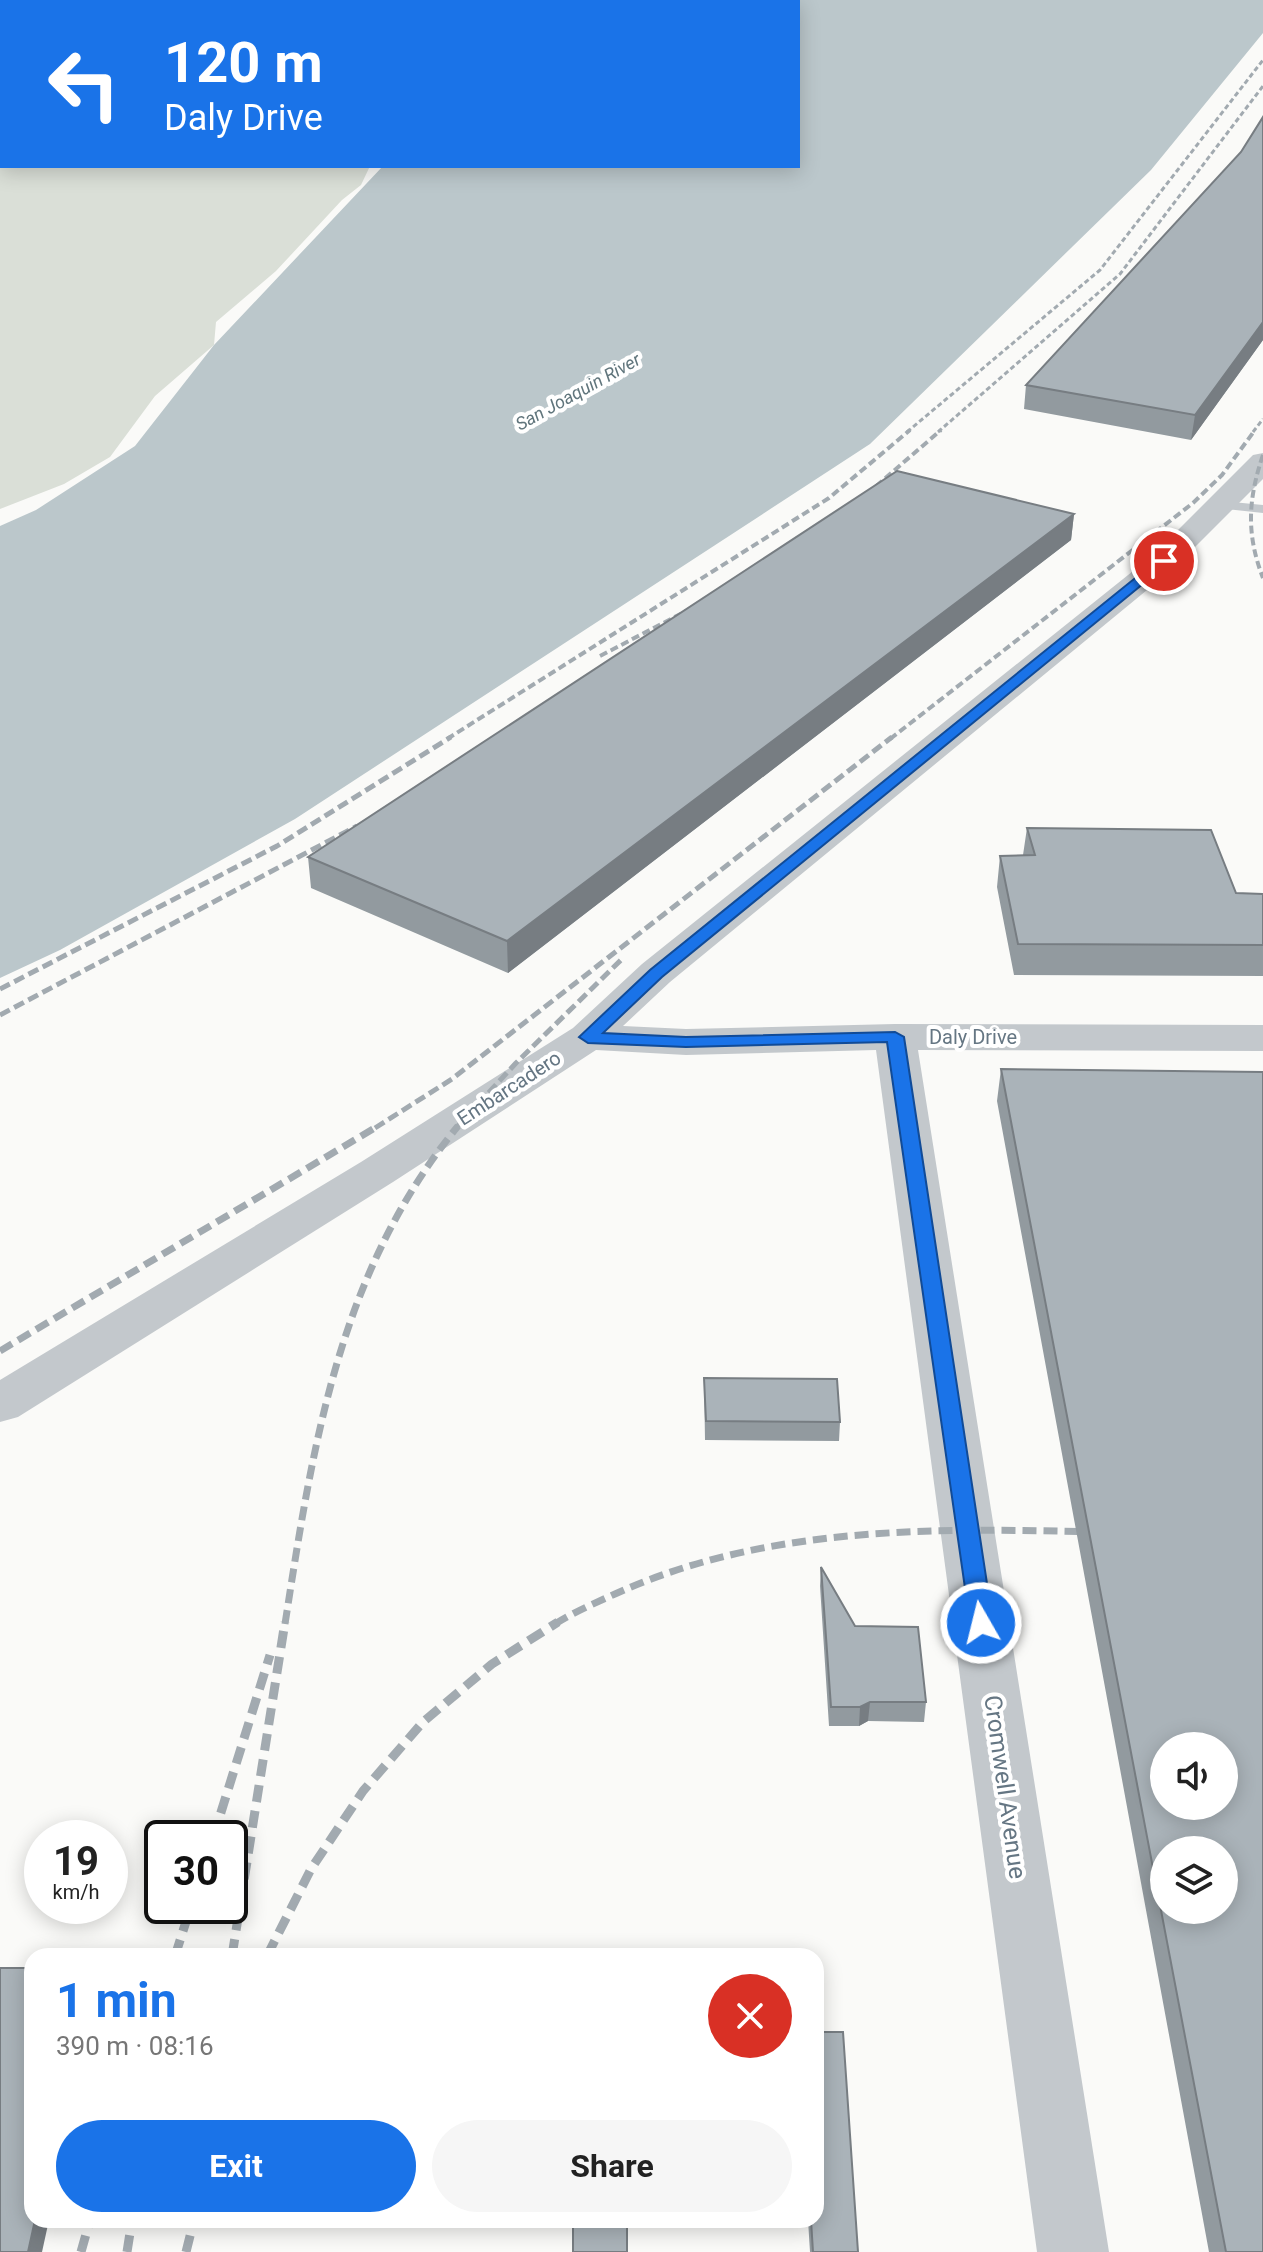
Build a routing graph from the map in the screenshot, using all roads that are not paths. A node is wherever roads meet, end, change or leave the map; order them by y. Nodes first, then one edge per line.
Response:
1 (1263, 461) edge
2 (1222, 505) junction
3 (1263, 509) edge
4 (588, 1037) junction
5 (895, 1037) junction
6 (1263, 1038) edge
7 (0, 1404) edge
8 (1073, 2252) edge

1 - 2 street, Embarcadero
2 - 3 lane
2 - 4 street, Embarcadero
4 - 5 street, Daly Drive
4 - 7 street, Embarcadero
5 - 6 street, Daly Drive
5 - 8 street, Cromwell Avenue

